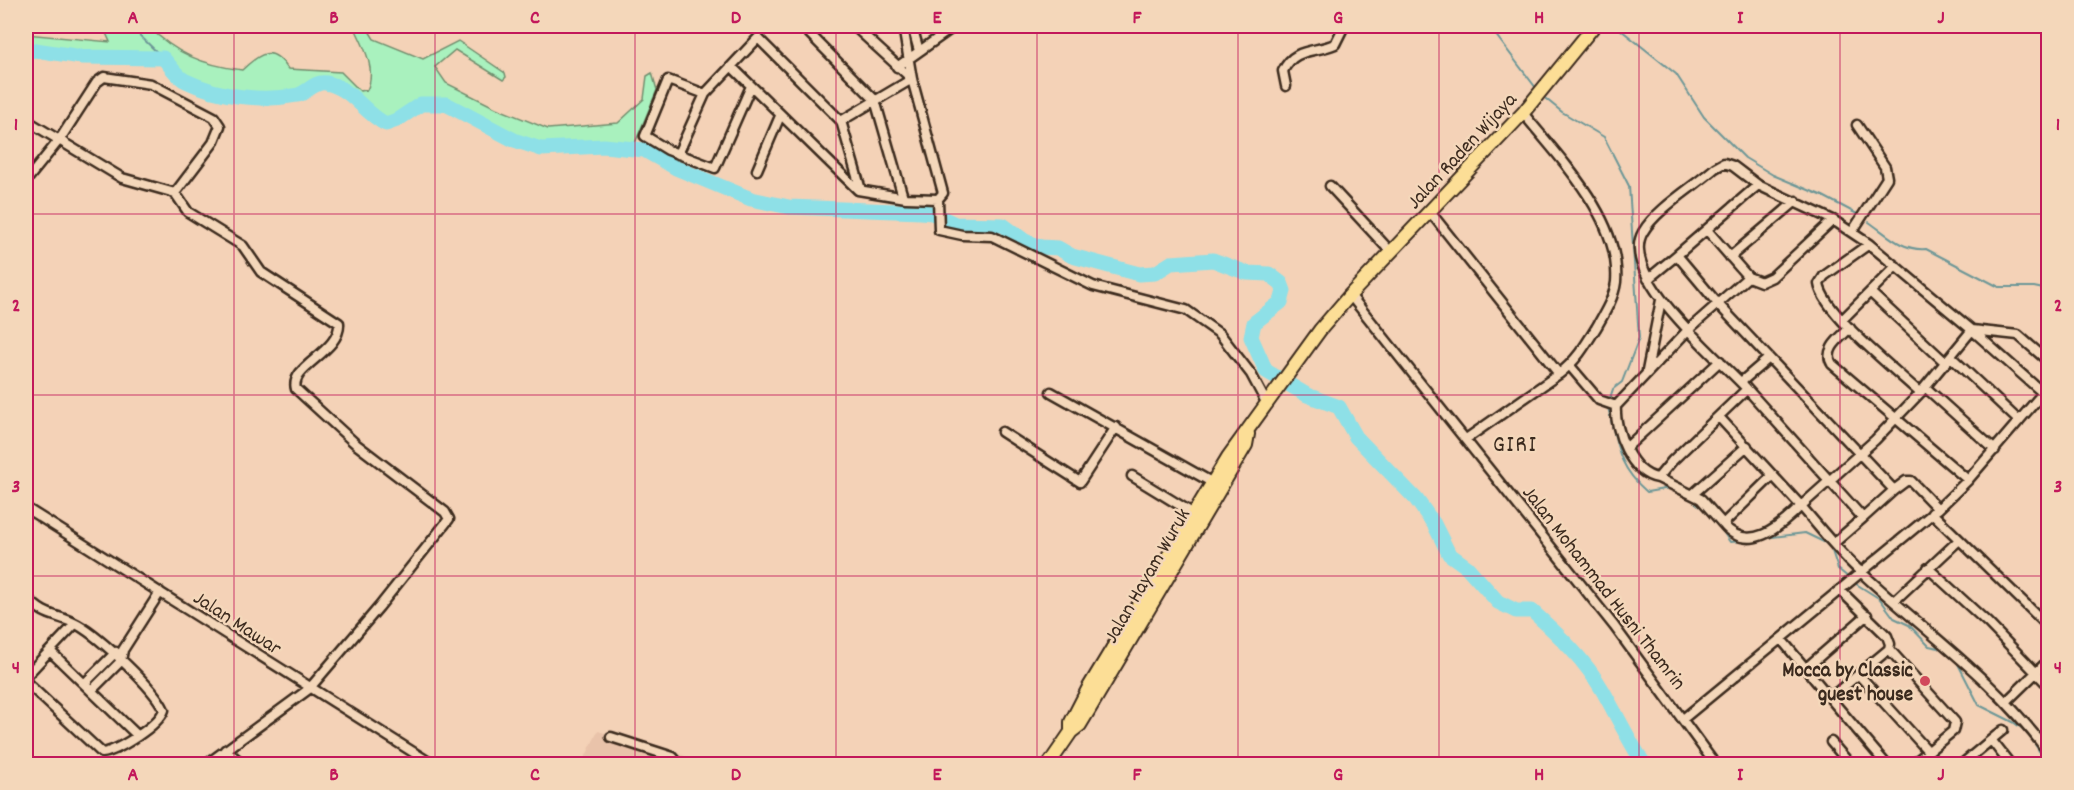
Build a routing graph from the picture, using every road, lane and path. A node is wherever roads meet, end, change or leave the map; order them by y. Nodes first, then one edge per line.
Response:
1 (802, 26) edge
2 (854, 26) edge
3 (903, 26) edge
4 (912, 26) edge
5 (955, 26) edge
6 (1344, 26) edge
7 (1593, 26) edge
8 (920, 51) junction
9 (910, 58) junction
10 (897, 67) junction
11 (732, 68) junction
12 (912, 79) junction
13 (751, 86) junction
14 (1286, 86) dead end
15 (705, 94) junction
16 (875, 100) junction
17 (1523, 113) junction
18 (780, 116) junction
19 (26, 120) edge
20 (841, 121) junction
21 (1857, 125) dead end
22 (60, 139) junction
23 (678, 154) junction
24 (757, 170) dead end
25 (26, 181) edge
26 (1758, 185) junction
27 (1330, 186) dead end
28 (861, 190) junction
29 (175, 193) junction
30 (903, 197) junction
31 (1796, 201) junction
32 (939, 204) junction
33 (1431, 213) junction
34 (1833, 220) junction
35 (1707, 230) junction
36 (1852, 232) junction
37 (1869, 244) junction
38 (1391, 252) junction
39 (1677, 255) junction
40 (1730, 257) junction
41 (1896, 266) junction
42 (1748, 277) junction
43 (1648, 279) junction
44 (1870, 292) junction
45 (1350, 295) junction
46 (1661, 300) junction
47 (1718, 304) junction
48 (1842, 320) junction
49 (1850, 328) junction
50 (1688, 330) junction
51 (1972, 330) junction
52 (1769, 358) junction
53 (1949, 360) junction
54 (1720, 361) junction
55 (2049, 361) edge
56 (1570, 366) junction
57 (1647, 372) junction
58 (1559, 374) junction
59 (1744, 386) junction
60 (1923, 390) junction
61 (2046, 390) edge
62 (1051, 392) dead end
63 (1270, 399) junction
64 (1609, 404) junction
65 (1719, 417) junction
66 (1897, 418) junction
67 (2019, 421) junction
68 (1116, 427) junction
69 (1002, 432) dead end
70 (1248, 433) junction
71 (1466, 439) junction
72 (1747, 446) junction
73 (1627, 447) junction
74 (1995, 450) junction
75 (1861, 453) junction
76 (1773, 475) junction
77 (1132, 476) dead end
78 (1658, 478) junction
79 (1831, 480) junction
80 (1968, 480) junction
81 (1213, 483) junction
82 (1894, 490) junction
83 (1693, 494) junction
84 (1801, 506) junction
85 (26, 508) edge
86 (1935, 511) junction
87 (1194, 514) junction
88 (1863, 518) junction
89 (1723, 524) junction
90 (1958, 541) junction
91 (1834, 543) junction
92 (1928, 568) junction
93 (1860, 574) junction
94 (1842, 589) junction
95 (160, 592) junction
96 (26, 597) edge
97 (1894, 601) junction
98 (33, 605) junction
99 (26, 613) edge
100 (1867, 615) junction
101 (75, 624) junction
102 (2049, 626) edge
103 (1780, 639) junction
104 (1889, 649) junction
105 (123, 650) junction
106 (50, 651) junction
107 (113, 653) junction
108 (121, 661) junction
109 (2049, 661) edge
110 (1804, 669) junction
111 (2037, 672) junction
112 (1859, 675) junction
113 (26, 676) edge
114 (26, 682) edge
115 (85, 683) junction
116 (2049, 686) edge
117 (309, 689) junction
118 (92, 690) junction
119 (1830, 698) junction
120 (2007, 701) junction
121 (1683, 719) junction
122 (2003, 730) dead end
123 (1071, 732) junction
124 (138, 736) junction
125 (612, 737) dead end
126 (1992, 741) junction
127 (1831, 742) dead end
128 (225, 750) junction
129 (1928, 751) junction
130 (2049, 752) edge
131 (1845, 763) edge
132 (207, 765) edge
133 (243, 765) edge
134 (432, 765) edge
135 (679, 765) edge
136 (1049, 765) edge
137 (1715, 765) edge
138 (1886, 765) edge
139 (1913, 765) edge
140 (1962, 765) edge
141 (2010, 765) edge

1 - 16 street
2 - 10 street
3 - 9 street
4 - 8 street
5 - 8 street
6 - 14 street
7 - 17 highway, Jalan Raden Wijaya
8 - 9 street
9 - 10 street
9 - 12 street
10 - 12 street
11 - 13 street
11 - 15 street
11 - 20 street
12 - 16 street
12 - 32 street
13 - 18 street
13 - 23 street
15 - 23 street
15 - 23 street
16 - 20 street
16 - 30 street
17 - 33 highway, Jalan Raden Wijaya
17 - 56 street
18 - 24 street
18 - 28 street
19 - 22 street
20 - 28 street
21 - 36 street
22 - 25 street
22 - 29 street
22 - 29 street
26 - 31 street
26 - 35 street
26 - 43 street
27 - 38 street
28 - 30 street
29 - 117 street
30 - 32 street
31 - 34 street
31 - 40 street
32 - 63 street
33 - 38 highway, Jalan Raden Wijaya
33 - 58 street
34 - 36 street
34 - 42 street
35 - 39 street
35 - 40 street
36 - 37 street
37 - 41 street
37 - 48 street
38 - 45 highway, Jalan Raden Wijaya
39 - 43 street
39 - 47 street
40 - 42 street
41 - 44 street
41 - 51 street
42 - 47 street
43 - 46 street
44 - 48 street
44 - 53 street
45 - 63 highway, Jalan Hayam Wuruk
45 - 71 street, Jalan Mohammad Husni Thamrin
46 - 50 street
46 - 57 street
47 - 50 street
47 - 52 street
48 - 49 street
49 - 60 street
49 - 66 street
50 - 54 street
50 - 57 street
51 - 53 street
51 - 55 street
51 - 61 street
52 - 59 street
52 - 75 street
53 - 60 street
53 - 67 street
54 - 59 street
54 - 73 street
56 - 58 street
56 - 64 street
57 - 64 street
58 - 71 street
59 - 65 street
59 - 79 street
60 - 66 street
60 - 74 street
61 - 67 street
62 - 68 street
63 - 70 highway, Jalan Hayam Wuruk
64 - 73 street
65 - 72 street
65 - 78 street
66 - 75 street
66 - 80 street
67 - 74 street
68 - 69 street
68 - 81 street
70 - 81 highway, Jalan Hayam Wuruk
70 - 123 highway, Jalan Hayam Wuruk
71 - 121 street, Jalan Mohammad Husni Thamrin
72 - 76 street
72 - 83 street
73 - 78 street
74 - 80 street
75 - 79 street
75 - 82 street
76 - 84 street
76 - 89 street
77 - 87 street
78 - 83 street
79 - 84 street
79 - 88 street
80 - 86 street
81 - 87 highway, Jalan Hayam Wuruk
82 - 86 street
82 - 88 street
83 - 89 street
84 - 89 street
84 - 91 street
85 - 95 street, Jalan Mawar
86 - 90 street
86 - 93 street
87 - 123 highway, Jalan Hayam Wuruk
88 - 91 street
90 - 92 street
90 - 102 street
91 - 93 street
92 - 97 street
92 - 111 street
93 - 94 street
93 - 97 street
94 - 100 street
94 - 103 street
95 - 105 street
95 - 117 street, Jalan Mawar
96 - 98 street
97 - 120 street
98 - 99 street
98 - 101 street
100 - 104 street
100 - 110 street
101 - 106 street
101 - 107 street
103 - 110 street
103 - 121 street
104 - 112 street
104 - 129 street
105 - 107 street
105 - 108 street
106 - 113 street
106 - 115 street
107 - 108 street
107 - 115 street
108 - 118 street
108 - 124 street
109 - 111 street
110 - 119 street
111 - 116 street
111 - 120 street
112 - 119 street
112 - 129 street
114 - 124 street
115 - 118 street
117 - 128 street
117 - 134 street, Jalan Mawar
118 - 124 street
119 - 138 street
120 - 130 street
121 - 137 street, Jalan Mohammad Husni Thamrin
122 - 126 street
123 - 136 highway, Jalan Hayam Wuruk
125 - 135 street
126 - 140 street
126 - 141 street
127 - 131 street
128 - 132 street
128 - 133 street
129 - 139 street

